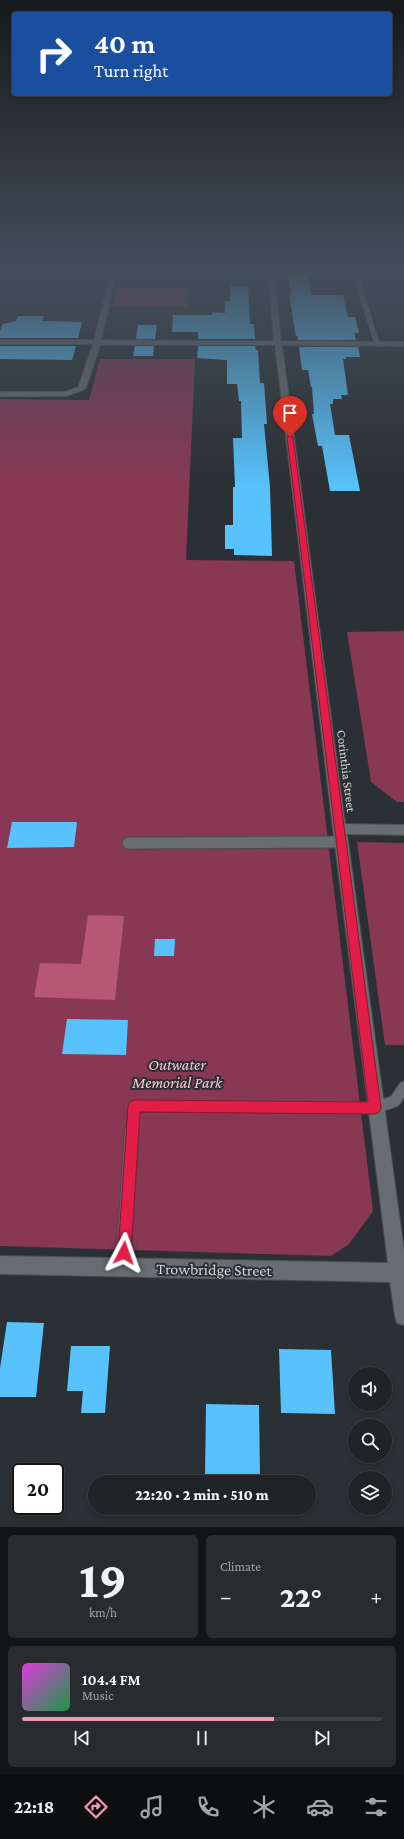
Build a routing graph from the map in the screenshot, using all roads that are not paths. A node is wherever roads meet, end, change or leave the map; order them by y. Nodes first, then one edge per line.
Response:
1 (97, 343) edge
2 (278, 343) edge
3 (304, 343) edge
4 (377, 344) joint
5 (404, 344) edge
6 (82, 388) joint
7 (0, 394) edge
8 (339, 829) junction
9 (404, 830) edge
10 (341, 842) junction
11 (128, 844) dead end
12 (404, 1087) edge
13 (375, 1108) junction
14 (0, 1265) edge
15 (124, 1267) junction
16 (401, 1273) edge
17 (404, 1316) edge

1 - 6 street
2 - 8 street, Corinthia Street
3 - 4 street
4 - 5 street
6 - 7 lane
8 - 9 street
8 - 10 street, Corinthia Street
10 - 11 lane
10 - 13 street, Corinthia Street
12 - 13 lane
13 - 15 lane
13 - 16 street, Corinthia Street
14 - 15 street, Trowbridge Street
15 - 16 street, Trowbridge Street
16 - 17 street, Corinthia Street

